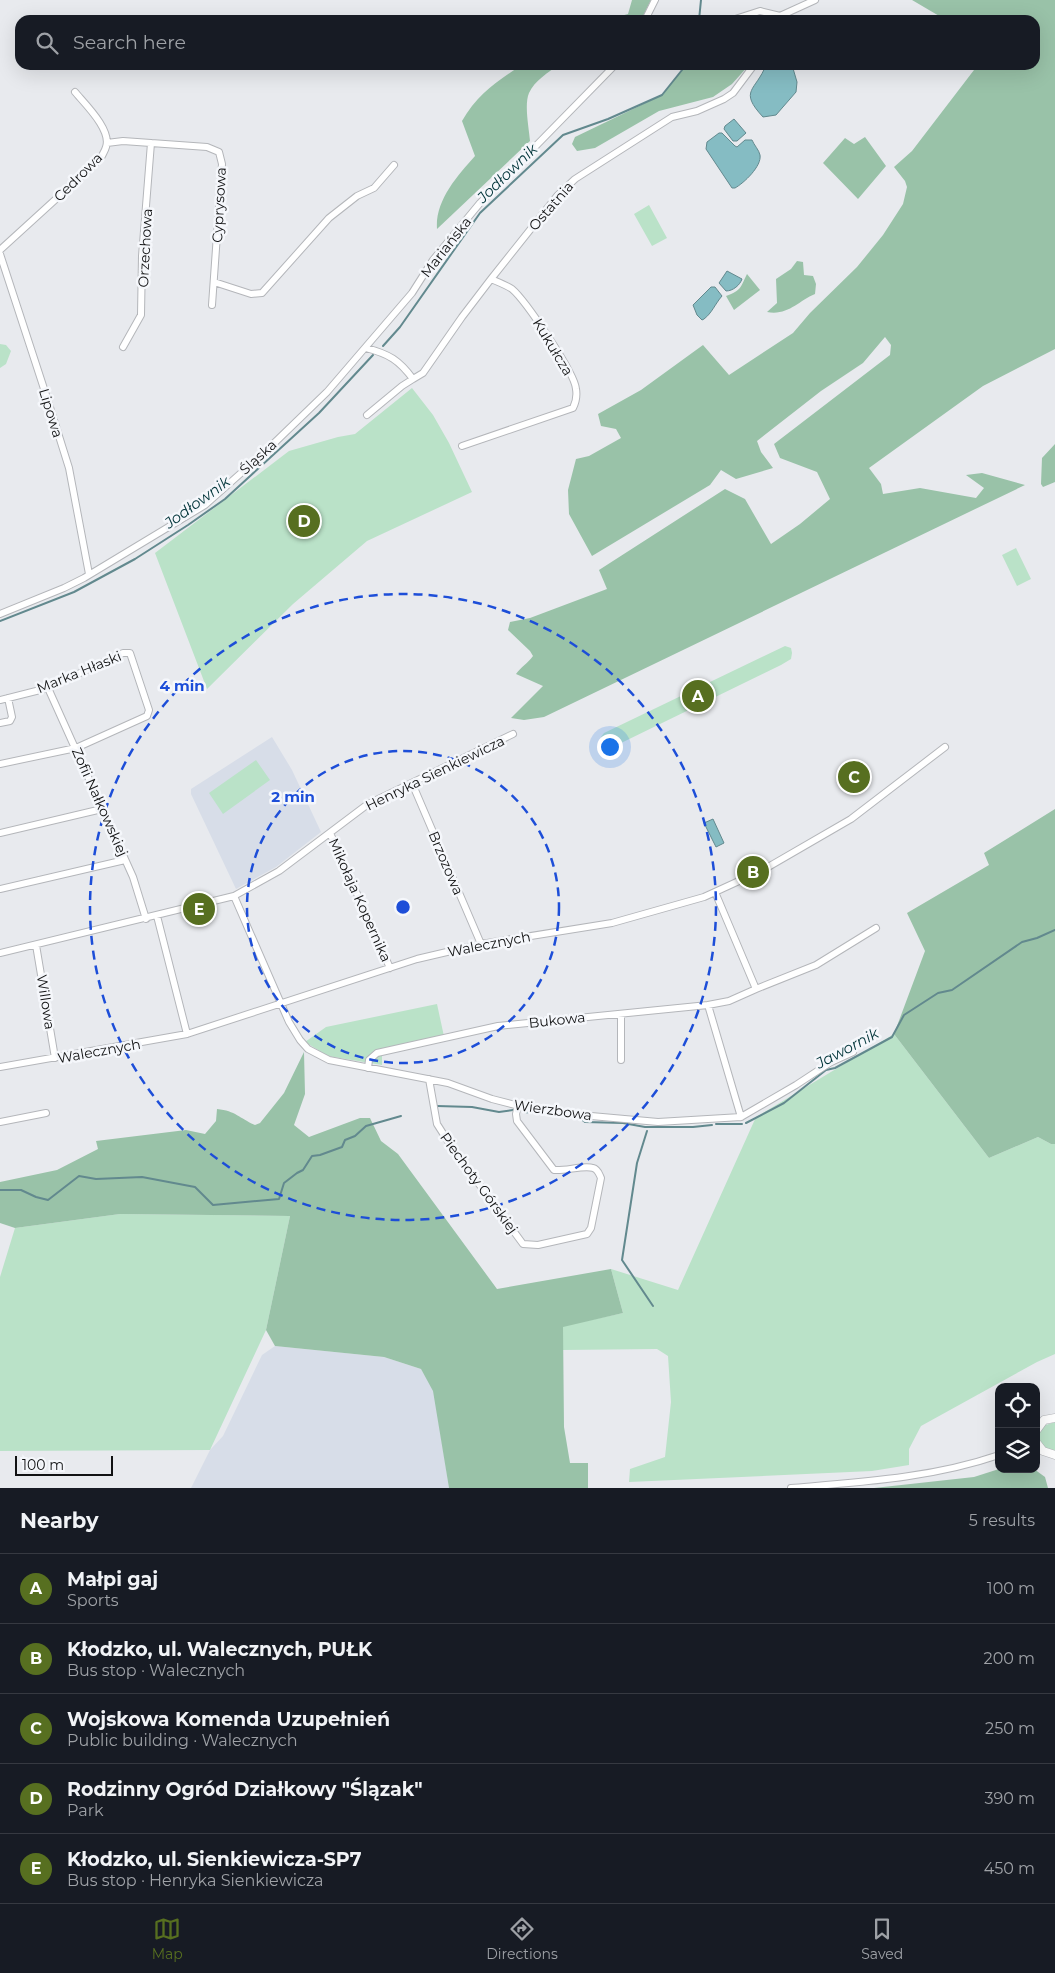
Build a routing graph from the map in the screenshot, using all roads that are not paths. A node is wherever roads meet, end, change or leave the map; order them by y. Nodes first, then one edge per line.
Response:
1 (655, 0) edge
2 (815, 0) edge
3 (648, 15) edge
4 (748, 15) edge
5 (771, 15) edge
6 (785, 15) edge
7 (610, 70) edge
8 (750, 70) edge
9 (75, 92) dead end
10 (107, 143) junction
11 (150, 143) junction
12 (394, 165) dead end
13 (0, 250) edge
14 (0, 254) edge
15 (491, 278) junction
16 (214, 282) junction
17 (212, 305) dead end
18 (123, 347) dead end
19 (366, 348) junction
20 (413, 379) junction
21 (367, 415) dead end
22 (462, 446) dead end
23 (89, 574) junction
24 (0, 614) edge
25 (48, 688) junction
26 (8, 698) junction
27 (0, 700) edge
28 (0, 723) edge
29 (513, 734) dead end
30 (945, 747) dead end
31 (76, 748) junction
32 (0, 764) edge
33 (412, 783) junction
34 (102, 809) junction
35 (0, 833) edge
36 (330, 833) junction
37 (125, 860) junction
38 (0, 889) edge
39 (715, 892) junction
40 (234, 896) junction
41 (158, 916) junction
42 (146, 919) junction
43 (876, 928) dead end
44 (481, 944) junction
45 (36, 945) junction
46 (0, 954) edge
47 (390, 968) junction
48 (756, 989) junction
49 (282, 1005) junction
50 (708, 1005) junction
51 (621, 1014) junction
52 (187, 1034) junction
53 (853, 1052) dead end
54 (55, 1058) junction
55 (621, 1060) dead end
56 (0, 1067) edge
57 (368, 1068) junction
58 (429, 1079) junction
59 (518, 1106) junction
60 (46, 1112) dead end
61 (741, 1117) junction
62 (0, 1122) edge
63 (1055, 1418) edge
64 (1038, 1428) edge
65 (1040, 1448) edge
66 (995, 1456) edge
67 (1054, 1457) edge
68 (791, 1488) edge

1 - 3 street
2 - 6 street
4 - 5 street
7 - 19 street, Mariańska
8 - 15 street, Ostatnia
9 - 10 street, Cedrowa
10 - 11 street, Cyprysowa
10 - 13 street, Cedrowa
11 - 16 street, Cyprysowa
11 - 18 street, Orzechowa
12 - 16 street
14 - 23 street, Lipowa
15 - 20 street, Ostatnia
15 - 22 street, Kukułcza
16 - 17 street, Cyprysowa
19 - 20 street
19 - 23 street, Śląska
20 - 21 street, Ostatnia
23 - 24 street, Śląska
25 - 26 street, Marka Hłaski
25 - 31 street, Zofii Nałkowskiej
25 - 31 street, Marka Hłaski
26 - 27 street, Marka Hłaski
26 - 28 street
29 - 33 street, Henryka Sienkiewicza
30 - 39 street, Walecznych
31 - 32 street
31 - 34 street, Zofii Nałkowskiej
33 - 36 street, Henryka Sienkiewicza
33 - 44 street, Brzozowa
34 - 35 street
34 - 37 street, Zofii Nałkowskiej
36 - 40 street, Henryka Sienkiewicza
36 - 47 street, Mikołaja Kopernika
37 - 38 street
37 - 42 street, Zofii Nałkowskiej
39 - 44 street, Walecznych
39 - 48 street
40 - 41 street, Henryka Sienkiewicza
40 - 49 street, Wierzbowa
41 - 42 street, Henryka Sienkiewicza
41 - 52 street
42 - 45 street, Henryka Sienkiewicza
43 - 48 street, Bukowa
44 - 47 street, Walecznych
45 - 46 street, Henryka Sienkiewicza
45 - 54 street, Willowa
47 - 49 street, Walecznych
48 - 50 street, Bukowa
49 - 52 street, Walecznych
49 - 57 street, Wierzbowa
50 - 51 street, Bukowa
50 - 61 street
51 - 55 street
51 - 57 street, Bukowa
52 - 54 street, Walecznych
53 - 61 street
54 - 56 street, Walecznych
57 - 58 street, Wierzbowa
58 - 59 street, Wierzbowa
58 - 59 street, Piechoty Górskiej
59 - 61 street, Wierzbowa
60 - 62 street
63 - 64 main road
65 - 67 main road
66 - 68 street

